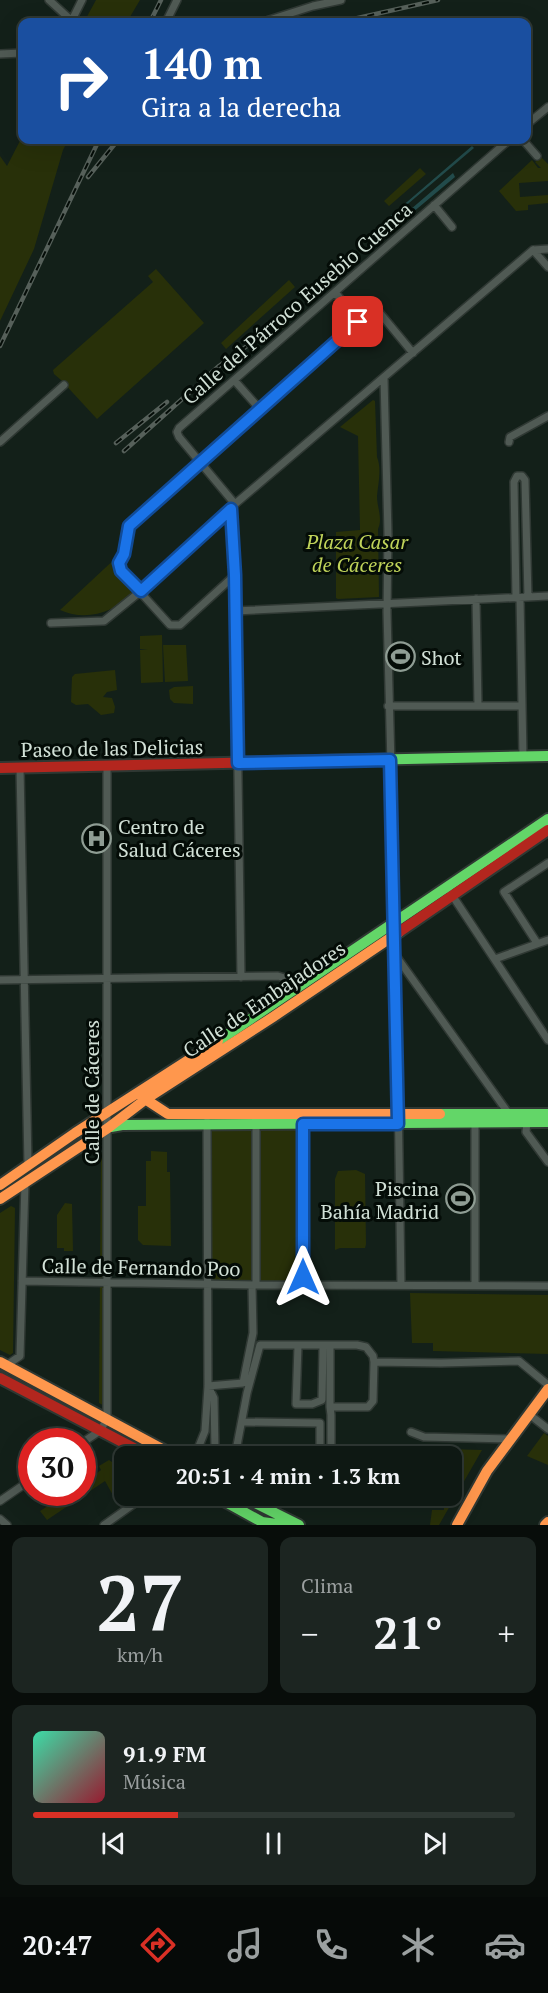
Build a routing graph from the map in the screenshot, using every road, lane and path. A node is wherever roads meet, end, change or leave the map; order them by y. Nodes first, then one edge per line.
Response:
1 (49, 0) edge
2 (82, 0) edge
3 (177, 0) edge
4 (341, 0) edge
5 (329, 1) edge
6 (67, 18) edge
7 (73, 18) edge
8 (168, 18) edge
9 (274, 18) edge
10 (18, 53) edge
11 (0, 54) edge
12 (548, 107) edge
13 (531, 121) edge
14 (504, 144) edge
15 (526, 144) edge
16 (537, 156) dead end
17 (434, 205) junction
18 (452, 227) dead end
19 (548, 249) edge
20 (533, 250) junction
21 (548, 267) edge
22 (335, 292) junction
23 (355, 318) dead end
24 (413, 353) junction
25 (384, 378) junction
26 (234, 380) junction
27 (64, 385) dead end
28 (258, 407) dead end
29 (548, 416) edge
30 (0, 442) edge
31 (509, 442) dead end
32 (201, 462) junction
33 (233, 506) junction
34 (235, 575) junction
35 (141, 591) junction
36 (548, 596) edge
37 (522, 598) junction
38 (476, 599) junction
39 (387, 603) junction
40 (235, 611) junction
41 (51, 623) dead end
42 (388, 706) junction
43 (478, 706) junction
44 (522, 706) junction
45 (548, 756) edge
46 (523, 757) junction
47 (390, 760) junction
48 (238, 763) junction
49 (107, 766) junction
50 (0, 768) edge
51 (20, 768) junction
52 (548, 819) edge
53 (548, 831) edge
54 (548, 863) edge
55 (449, 891) junction
56 (395, 928) junction
57 (548, 940) edge
58 (537, 943) junction
59 (396, 956) junction
60 (495, 958) junction
61 (241, 977) junction
62 (107, 978) junction
63 (0, 980) edge
64 (23, 980) junction
65 (304, 984) junction
66 (548, 1040) edge
67 (146, 1099) junction
68 (126, 1100) junction
69 (108, 1111) junction
70 (297, 1113) junction
71 (212, 1114) junction
72 (483, 1114) junction
73 (509, 1114) junction
74 (548, 1114) edge
75 (397, 1118) junction
76 (473, 1122) junction
77 (526, 1122) junction
78 (548, 1122) edge
79 (256, 1124) junction
80 (303, 1124) junction
81 (206, 1125) junction
82 (108, 1128) junction
83 (548, 1162) edge
84 (28, 1165) junction
85 (25, 1182) junction
86 (0, 1185) edge
87 (0, 1199) edge
88 (22, 1281) junction
89 (107, 1282) junction
90 (208, 1284) junction
91 (254, 1285) junction
92 (303, 1285) junction
93 (400, 1285) junction
94 (475, 1285) junction
95 (548, 1286) edge
96 (298, 1346) junction
97 (326, 1346) junction
98 (374, 1362) junction
99 (4, 1364) edge
100 (2, 1382) edge
101 (208, 1386) junction
102 (548, 1387) edge
103 (330, 1407) junction
104 (530, 1415) junction
105 (107, 1418) junction
106 (245, 1422) dead end
107 (548, 1429) edge
108 (101, 1430) junction
109 (411, 1432) dead end
110 (96, 1433) edge
111 (510, 1441) junction
112 (131, 1446) edge
113 (158, 1446) edge
114 (199, 1446) edge
115 (215, 1446) edge
116 (235, 1446) edge
117 (320, 1446) edge
118 (331, 1446) edge
119 (18, 1489) edge
120 (0, 1501) edge
121 (131, 1506) edge
122 (236, 1506) edge
123 (251, 1506) edge
124 (273, 1506) edge
125 (0, 1519) edge
126 (263, 1519) edge
127 (7, 1525) edge
128 (104, 1525) edge
129 (284, 1525) edge
130 (299, 1525) edge
131 (457, 1525) edge
132 (461, 1525) edge

1 - 6 street
2 - 7 street
3 - 8 street
4 - 5 street
5 - 9 street
10 - 11 street
12 - 13 street
14 - 17 street, Calle del Párroco Eusebio Cuenca
15 - 16 street
17 - 18 street
17 - 22 street, Calle del Párroco Eusebio Cuenca
19 - 20 street
20 - 21 street
20 - 24 street
22 - 23 street
22 - 26 street, Calle del Párroco Eusebio Cuenca
24 - 25 street
24 - 32 street
25 - 33 street
25 - 39 street
26 - 28 street
26 - 32 street, Calle del Párroco Eusebio Cuenca
27 - 30 street
29 - 31 street
32 - 33 street, Calle del Párroco Eusebio Cuenca
32 - 35 street
33 - 34 street
33 - 35 street
34 - 35 street
34 - 40 street
35 - 41 street
36 - 37 street
37 - 37 street
37 - 38 street
37 - 44 street
38 - 39 street
38 - 43 street
39 - 40 street
39 - 42 street
40 - 48 street
42 - 43 street
42 - 47 street
43 - 44 street
44 - 46 street
45 - 46 main road, Paseo de las Delicias
46 - 47 main road, Paseo de las Delicias
47 - 48 main road, Paseo de las Delicias
47 - 56 street
48 - 49 main road, Paseo de las Delicias
48 - 61 street
49 - 51 main road, Paseo de las Delicias
49 - 62 street, Calle de Cáceres
50 - 51 main road, Paseo de las Delicias
51 - 64 street
52 - 55 main road, Calle de Embajadores
53 - 55 main road, Calle de Embajadores
54 - 58 street
55 - 56 main road, Calle de Embajadores
55 - 60 street
56 - 59 street
56 - 65 main road, Calle de Embajadores
56 - 67 main road, Calle de Embajadores
57 - 58 street
58 - 60 street
59 - 73 street
59 - 75 street
60 - 66 street
61 - 62 street
61 - 65 street
62 - 64 street
62 - 69 street, Calle de Cáceres
63 - 64 street
64 - 84 street
65 - 68 main road, Calle de Embajadores
67 - 68 main road
67 - 71 main road
67 - 82 main road, Calle de Embajadores
68 - 69 main road, Calle de Embajadores
69 - 82 street, Calle de Cáceres
69 - 84 main road, Calle de Embajadores
70 - 71 main road
70 - 75 main road
70 - 80 street
71 - 81 street
72 - 73 main road
72 - 75 main road
72 - 76 street
73 - 74 main road
75 - 76 main road
75 - 80 main road
75 - 93 street
76 - 77 main road
76 - 94 street
77 - 78 main road
77 - 83 street
79 - 80 main road
79 - 81 main road
79 - 91 street
80 - 92 street
81 - 82 main road
81 - 90 street
82 - 85 main road, Calle de Embajadores
82 - 89 street, Calle de Cáceres
84 - 86 main road, Calle de Embajadores
85 - 87 main road, Calle de Embajadores
85 - 88 street
88 - 89 street, Calle de Fernando Poo
88 - 99 street
89 - 90 street, Calle de Fernando Poo
89 - 105 street, Calle de Cáceres
90 - 91 street, Calle de Fernando Poo
90 - 101 street
91 - 92 street, Calle de Fernando Poo
91 - 101 street
92 - 93 street, Calle de Fernando Poo
93 - 94 street, Calle de Fernando Poo
94 - 95 street, Calle de Fernando Poo
96 - 97 street
96 - 97 street
96 - 116 street
97 - 98 street
97 - 103 street
98 - 102 street
98 - 103 street
99 - 105 main road
100 - 108 main road
101 - 114 street
101 - 115 street
102 - 104 main road
103 - 118 street
104 - 107 street
104 - 111 main road
105 - 108 street
105 - 113 main road
106 - 117 street
108 - 110 street
108 - 112 main road
109 - 111 street
111 - 131 main road
111 - 132 main road
119 - 120 street
121 - 128 street
122 - 126 main road
123 - 126 main road
124 - 126 street
125 - 127 street
126 - 129 main road
126 - 130 main road

